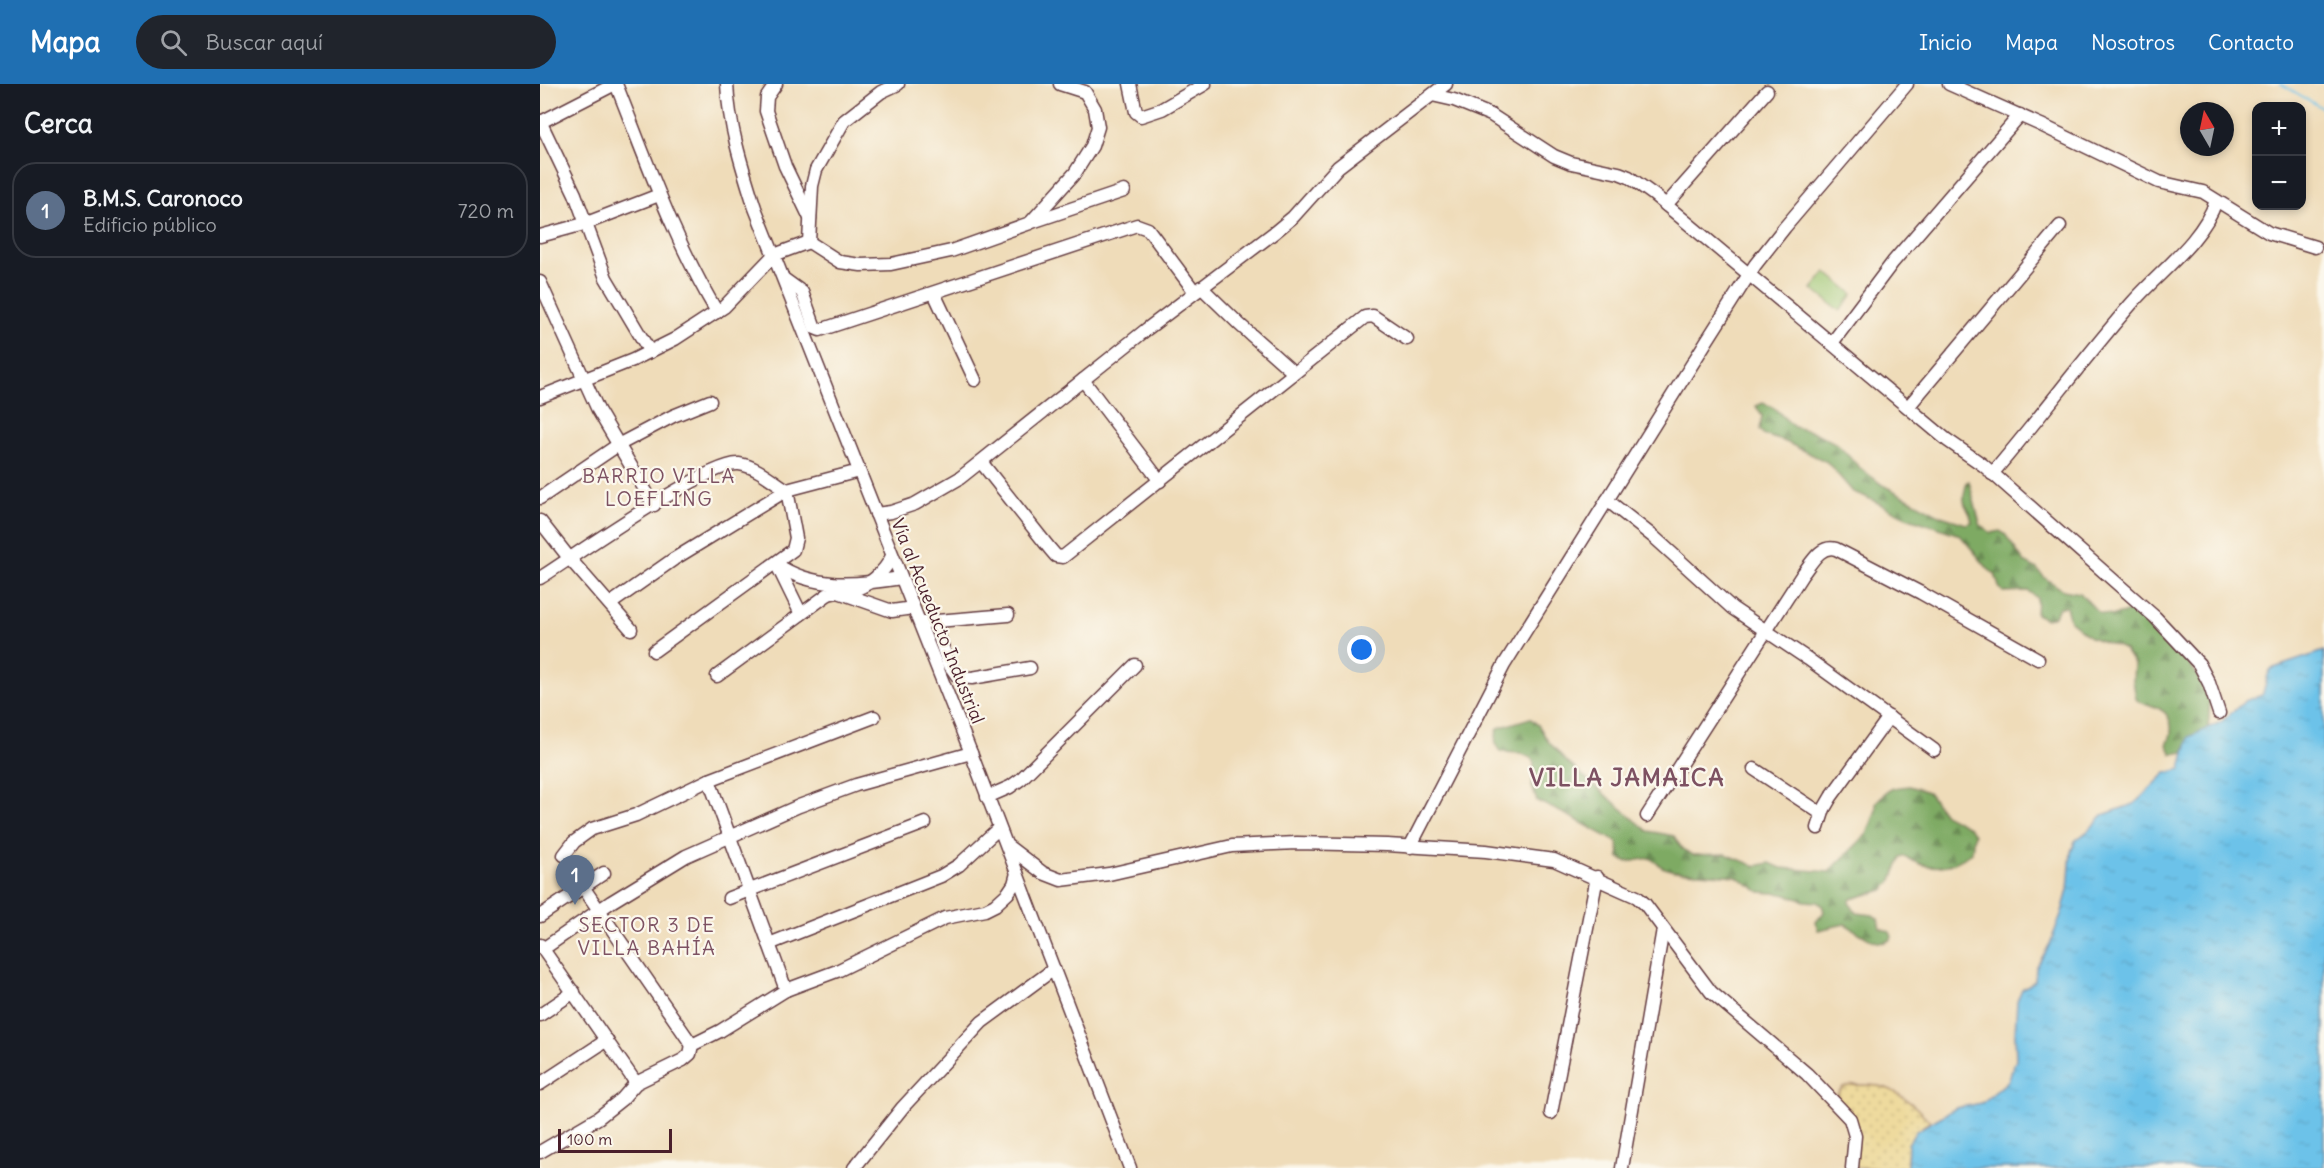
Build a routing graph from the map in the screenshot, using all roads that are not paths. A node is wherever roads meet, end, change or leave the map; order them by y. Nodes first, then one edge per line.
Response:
1 (616, 84) edge
2 (727, 84) edge
3 (776, 84) edge
4 (898, 84) edge
5 (1060, 84) edge
6 (1130, 84) edge
7 (1205, 84) edge
8 (1446, 84) edge
9 (1907, 84) edge
10 (1949, 84) edge
11 (1767, 91) dead end
12 (1432, 95) junction
13 (2020, 115) junction
14 (540, 122) edge
15 (1124, 191) dead end
16 (659, 195) junction
17 (2216, 201) junction
18 (1666, 205) junction
19 (811, 220) junction
20 (1030, 223) junction
21 (584, 224) junction
22 (2060, 226) dead end
23 (540, 236) edge
24 (809, 242) junction
25 (2315, 247) dead end
26 (774, 255) junction
27 (1749, 276) junction
28 (784, 279) junction
29 (540, 282) edge
30 (1198, 289) junction
31 (934, 293) junction
32 (717, 312) junction
33 (1407, 339) dead end
34 (1832, 343) junction
35 (650, 352) junction
36 (1294, 373) junction
37 (583, 380) junction
38 (975, 380) dead end
39 (1083, 380) junction
40 (540, 396) edge
41 (710, 401) dead end
42 (1908, 406) junction
43 (618, 445) junction
44 (981, 462) junction
45 (859, 471) junction
46 (1992, 474) junction
47 (1160, 481) junction
48 (787, 490) junction
49 (540, 498) edge
50 (1607, 500) junction
51 (654, 505) junction
52 (876, 514) junction
53 (540, 521) edge
54 (892, 556) junction
55 (570, 559) junction
56 (776, 564) junction
57 (540, 578) edge
58 (901, 578) junction
59 (868, 582) junction
60 (822, 584) junction
61 (835, 592) junction
62 (610, 604) junction
63 (913, 608) junction
64 (801, 614) junction
65 (1008, 615) dead end
66 (934, 621) junction
67 (919, 622) junction
68 (631, 629) dead end
69 (1766, 632) junction
70 (654, 651) dead end
71 (2038, 659) dead end
72 (1136, 665) dead end
73 (1030, 668) dead end
74 (717, 676) dead end
75 (2219, 713) dead end
76 (874, 717) dead end
77 (1889, 717) junction
78 (1934, 750) dead end
79 (971, 753) junction
80 (1754, 769) dead end
81 (709, 780) junction
82 (987, 797) junction
83 (1822, 814) junction
84 (1647, 816) dead end
85 (925, 823) dead end
86 (999, 828) junction
87 (1818, 828) dead end
88 (729, 836) junction
89 (1005, 844) junction
90 (1410, 847) junction
91 (564, 855) dead end
92 (604, 873) dead end
93 (1017, 873) junction
94 (1597, 877) junction
95 (583, 887) junction
96 (750, 891) junction
97 (729, 898) dead end
98 (600, 910) junction
99 (540, 916) edge
100 (1664, 929) junction
101 (769, 944) junction
102 (541, 947) edge
103 (1054, 969) junction
104 (786, 990) junction
105 (573, 992) junction
106 (540, 1015) edge
107 (608, 1040) junction
108 (692, 1045) junction
109 (636, 1083) junction
110 (540, 1084) edge
111 (1551, 1113) dead end
112 (540, 1152) edge
113 (854, 1168) edge
114 (1130, 1168) edge
115 (1622, 1168) edge
116 (1851, 1168) edge

1 - 14 street
1 - 16 street
2 - 26 street, Vía al Acueducto Industrial
3 - 19 street
4 - 19 street
5 - 20 street
6 - 7 street
8 - 12 street
9 - 27 street
10 - 13 street
11 - 18 street
12 - 18 street
12 - 30 street
13 - 17 street
13 - 34 street
14 - 21 street
15 - 20 street
16 - 21 street
16 - 32 street
17 - 25 street
17 - 46 street
18 - 27 street
19 - 24 street
20 - 24 street
21 - 23 street
21 - 35 street
22 - 42 street
24 - 26 street
26 - 28 street, Vía al Acueducto Industrial
26 - 32 street
27 - 34 street
27 - 50 street
28 - 31 street
28 - 45 street, Vía al Acueducto Industrial
29 - 37 street
30 - 31 street
30 - 36 street
30 - 39 street
31 - 38 street
32 - 35 street
33 - 36 street
34 - 42 street
35 - 37 street
36 - 47 street
37 - 40 street
37 - 43 street
39 - 44 street
39 - 47 street
41 - 43 street
42 - 46 street
43 - 49 street
43 - 51 street
44 - 47 street
44 - 52 street
45 - 48 street
45 - 52 street, Vía al Acueducto Industrial
46 - 75 street
48 - 51 street
48 - 56 street
48 - 62 street
50 - 69 street
50 - 90 street
51 - 55 street
52 - 54 street, Vía al Acueducto Industrial
53 - 55 street
54 - 58 street, Vía al Acueducto Industrial
54 - 59 street
55 - 57 street
55 - 62 street
56 - 60 street
56 - 64 street
56 - 70 street
58 - 59 street
58 - 63 street, Vía al Acueducto Industrial
59 - 60 street
59 - 61 street
60 - 61 street
61 - 63 street
61 - 64 street
62 - 68 street
63 - 67 street, Vía al Acueducto Industrial
64 - 74 street
65 - 66 street
66 - 67 street
66 - 73 street
67 - 79 street, Vía al Acueducto Industrial
69 - 71 street
69 - 77 street
69 - 84 street
72 - 82 street
76 - 81 street
77 - 78 street
77 - 83 street
79 - 82 street, Vía al Acueducto Industrial
79 - 88 street
80 - 83 street
81 - 88 street
81 - 91 street
82 - 86 street, Vía al Acueducto Industrial
83 - 87 street
85 - 96 street
86 - 89 street, Vía al Acueducto Industrial
86 - 101 street
88 - 96 street
88 - 98 street
89 - 90 street
89 - 93 street, Vía al Acueducto Industrial
90 - 94 street
92 - 95 street
93 - 103 street, Vía al Acueducto Industrial
93 - 104 street
94 - 100 street
94 - 111 street
95 - 98 street
95 - 99 street
96 - 97 street
96 - 101 street
98 - 102 street
98 - 108 street
100 - 115 street
100 - 116 street
101 - 104 street
102 - 105 street
103 - 113 street
103 - 114 street, Vía al Acueducto Industrial
104 - 108 street
105 - 106 street
105 - 107 street
107 - 109 street
107 - 110 street
108 - 109 street
109 - 112 street

